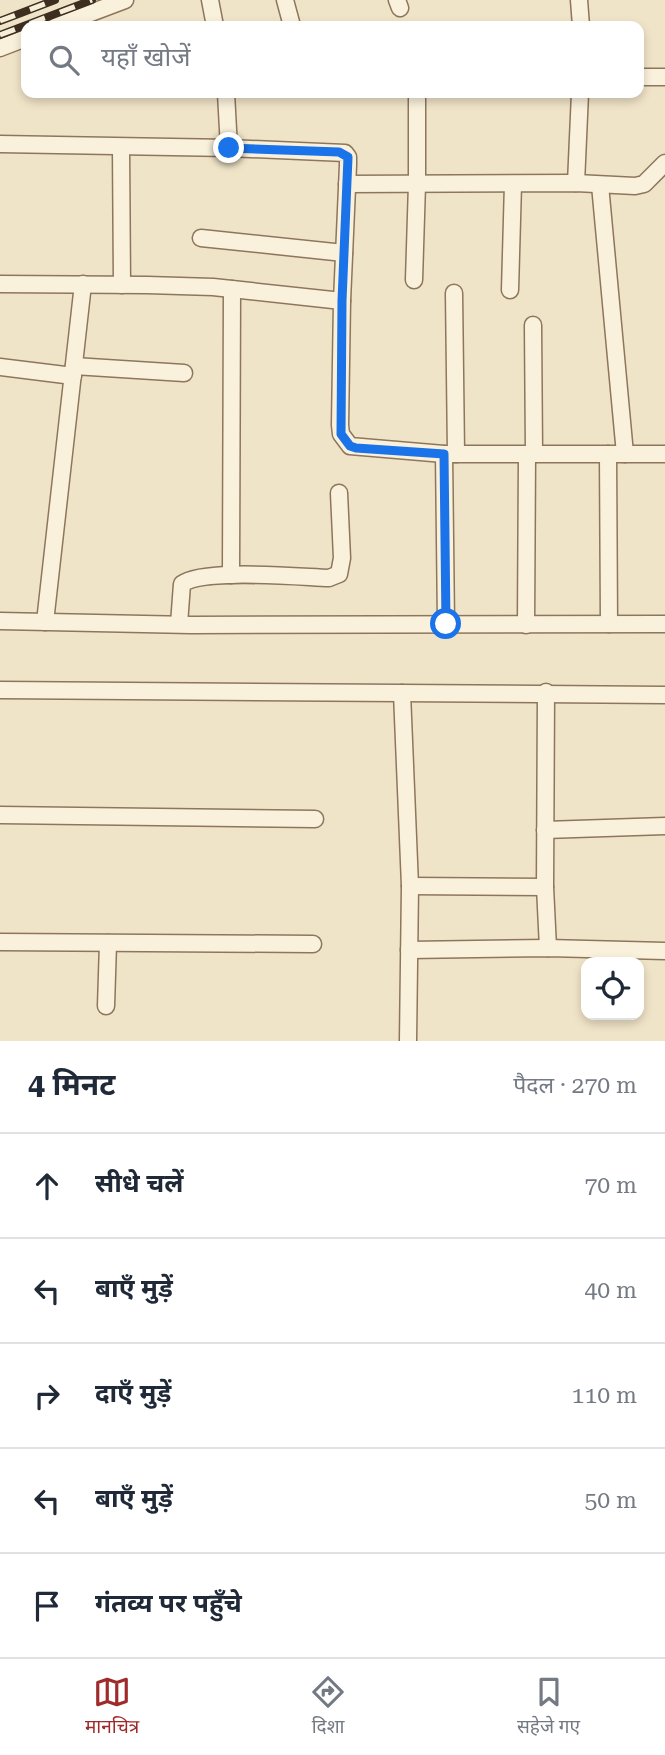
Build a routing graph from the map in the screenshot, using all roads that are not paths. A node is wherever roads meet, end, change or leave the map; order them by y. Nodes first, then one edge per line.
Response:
1 (125, 0) edge
2 (210, 0) edge
3 (285, 0) edge
4 (579, 0) edge
5 (69, 21) edge
6 (214, 21) edge
7 (291, 21) edge
8 (580, 21) edge
9 (21, 40) edge
10 (0, 47) edge
11 (644, 77) edge
12 (665, 77) edge
13 (226, 98) edge
14 (417, 98) edge
15 (580, 98) edge
16 (0, 144) edge
17 (121, 147) junction
18 (229, 148) junction
19 (665, 163) edge
20 (576, 183) junction
21 (347, 184) junction
22 (417, 184) junction
23 (513, 184) junction
24 (600, 185) junction
25 (201, 238) dead end
26 (344, 253) junction
27 (414, 280) dead end
28 (0, 284) edge
29 (83, 284) junction
30 (122, 285) junction
31 (232, 289) junction
32 (510, 290) dead end
33 (454, 293) dead end
34 (342, 301) junction
35 (533, 325) dead end
36 (0, 367) edge
37 (74, 371) junction
38 (184, 373) dead end
39 (450, 454) junction
40 (531, 454) junction
41 (608, 454) junction
42 (625, 454) junction
43 (665, 454) edge
44 (339, 493) dead end
45 (231, 575) junction
46 (0, 621) edge
47 (45, 622) junction
48 (179, 624) junction
49 (446, 624) junction
50 (609, 624) junction
51 (665, 624) edge
52 (526, 625) junction
53 (0, 690) edge
54 (546, 692) junction
55 (402, 693) junction
56 (665, 695) edge
57 (0, 815) edge
58 (315, 819) dead end
59 (665, 825) edge
60 (545, 830) junction
61 (410, 886) junction
62 (545, 887) junction
63 (0, 942) edge
64 (108, 943) junction
65 (313, 944) dead end
66 (548, 948) junction
67 (409, 950) junction
68 (665, 951) edge
69 (106, 1006) dead end
70 (408, 1041) edge

1 - 5 street
2 - 6 street
3 - 7 street
4 - 8 street
9 - 10 street
11 - 12 street
13 - 18 street
14 - 22 street
15 - 20 street
16 - 17 street
17 - 18 street
17 - 30 street
18 - 21 street
19 - 24 street
20 - 23 street
20 - 24 street
21 - 22 street
21 - 26 street
22 - 23 street
22 - 27 street
23 - 32 street
24 - 42 street
25 - 26 street
26 - 34 street
28 - 29 street
29 - 30 street
29 - 37 street
30 - 31 street
31 - 34 street
31 - 45 street
33 - 39 street
34 - 39 street
35 - 40 street
36 - 37 street
37 - 38 street
37 - 47 street
39 - 40 street
39 - 49 street
40 - 41 street
40 - 52 street
41 - 42 street
41 - 50 street
42 - 43 street
44 - 45 street
45 - 48 street
46 - 47 street
47 - 48 street
48 - 49 street
49 - 52 street
50 - 51 street
50 - 52 street
53 - 55 street
54 - 55 street
54 - 56 street
54 - 60 street
55 - 61 street
57 - 58 street
59 - 60 street
60 - 62 street
61 - 62 street
61 - 67 street
62 - 66 street
63 - 64 street
64 - 65 street
64 - 69 street
66 - 67 street
66 - 68 street
67 - 70 street

